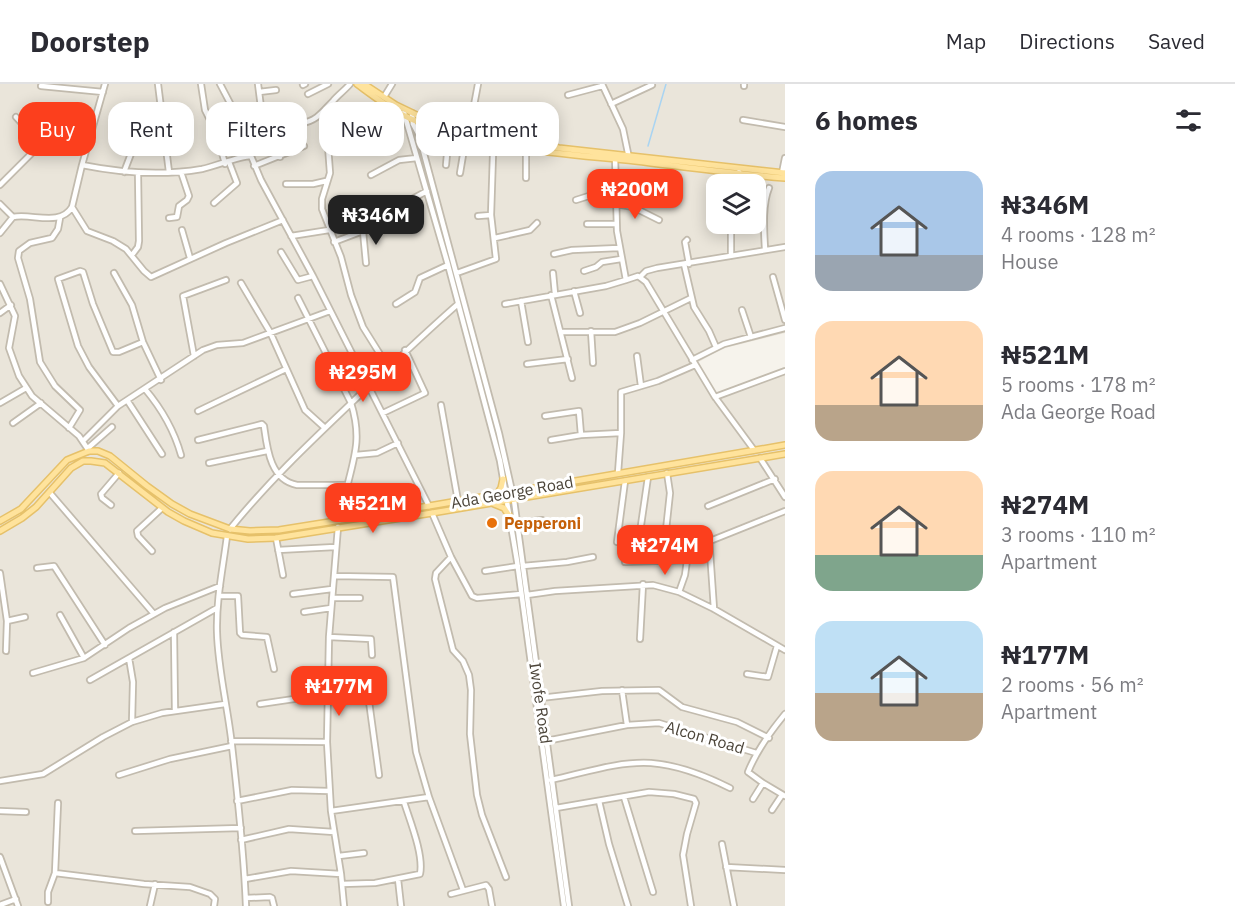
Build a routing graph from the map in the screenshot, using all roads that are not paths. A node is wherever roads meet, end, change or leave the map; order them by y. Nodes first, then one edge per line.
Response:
1 (105, 84) edge
2 (158, 84) edge
3 (201, 84) edge
4 (220, 84) edge
5 (258, 84) edge
6 (328, 84) edge
7 (350, 84) edge
8 (357, 84) edge
9 (364, 84) edge
10 (392, 84) edge
11 (478, 84) edge
12 (602, 85) edge
13 (652, 85) edge
14 (41, 86) dead end
15 (276, 90) dead end
16 (103, 92) junction
17 (259, 92) junction
18 (308, 94) dead end
19 (568, 95) dead end
20 (384, 97) junction
21 (229, 102) edge
22 (381, 102) edge
23 (392, 102) edge
24 (474, 102) edge
25 (611, 104) junction
26 (404, 110) edge
27 (404, 112) edge
28 (405, 116) junction
29 (414, 119) junction
30 (743, 120) dead end
31 (307, 122) edge
32 (416, 125) edge
33 (785, 127) edge
34 (411, 131) junction
35 (559, 149) edge
36 (559, 151) edge
37 (29, 156) edge
38 (130, 156) edge
39 (329, 156) edge
40 (425, 156) edge
41 (447, 156) edge
42 (463, 156) edge
43 (493, 156) edge
44 (526, 156) edge
45 (280, 157) joint
46 (615, 157) junction
47 (417, 158) junction
48 (629, 158) junction
49 (785, 158) edge
50 (227, 163) junction
51 (81, 165) junction
52 (446, 165) dead end
53 (254, 166) junction
54 (124, 171) junction
55 (169, 172) junction
56 (181, 172) junction
57 (738, 172) joint
58 (138, 173) junction
59 (460, 173) dead end
60 (784, 174) edge
61 (371, 175) dead end
62 (526, 178) dead end
63 (326, 181) junction
64 (0, 184) edge
65 (286, 184) dead end
66 (614, 188) junction
67 (769, 188) dead end
68 (427, 191) junction
69 (576, 201) dead end
70 (214, 203) dead end
71 (0, 204) edge
72 (615, 204) junction
73 (72, 207) junction
74 (491, 215) junction
75 (478, 216) dead end
76 (13, 217) junction
77 (60, 218) junction
78 (169, 218) dead end
79 (283, 220) junction
80 (659, 220) dead end
81 (537, 223) dead end
82 (587, 224) dead end
83 (616, 224) junction
84 (182, 230) dead end
85 (329, 230) junction
86 (363, 231) junction
87 (0, 233) edge
88 (731, 234) edge
89 (291, 236) junction
90 (495, 238) junction
91 (687, 240) dead end
92 (334, 242) junction
93 (785, 247) edge
94 (619, 248) junction
95 (765, 249) junction
96 (281, 252) dead end
97 (554, 254) dead end
98 (132, 255) junction
99 (732, 256) junction
100 (190, 258) junction
101 (621, 259) junction
102 (366, 263) dead end
103 (686, 264) junction
104 (448, 265) junction
105 (584, 271) dead end
106 (114, 273) dead end
107 (457, 273) junction
108 (552, 273) dead end
109 (313, 276) junction
110 (640, 277) junction
111 (773, 277) dead end
112 (226, 280) dead end
113 (626, 280) junction
114 (0, 284) edge
115 (242, 284) dead end
116 (574, 291) junction
117 (553, 295) junction
118 (298, 298) dead end
119 (692, 298) junction
120 (521, 301) junction
121 (396, 304) dead end
122 (458, 304) junction
123 (505, 304) dead end
124 (11, 305) junction
125 (664, 310) junction
126 (741, 310) dead end
127 (330, 311) junction
128 (0, 313) edge
129 (580, 313) dead end
130 (308, 320) junction
131 (785, 320) edge
132 (785, 328) edge
133 (270, 332) junction
134 (561, 332) junction
135 (591, 332) junction
136 (751, 337) junction
137 (143, 342) junction
138 (528, 342) dead end
139 (716, 347) junction
140 (405, 350) junction
141 (194, 356) junction
142 (637, 356) dead end
143 (568, 359) junction
144 (593, 363) dead end
145 (694, 363) junction
146 (527, 364) dead end
147 (388, 367) junction
148 (286, 369) junction
149 (785, 371) edge
150 (572, 378) dead end
151 (161, 380) junction
152 (369, 386) junction
153 (641, 386) junction
154 (26, 388) junction
155 (145, 388) junction
156 (716, 397) junction
157 (127, 400) junction
158 (0, 403) edge
159 (41, 403) junction
160 (351, 403) junction
161 (441, 405) dead end
162 (118, 406) junction
163 (198, 411) dead end
164 (382, 413) junction
165 (545, 416) dead end
166 (12, 423) dead end
167 (112, 427) dead end
168 (69, 428) junction
169 (325, 428) junction
170 (621, 433) junction
171 (581, 435) junction
172 (84, 440) junction
173 (198, 440) dead end
174 (551, 440) dead end
175 (398, 443) junction
176 (785, 445) edge
177 (88, 449) junction
178 (267, 450) junction
179 (754, 450) junction
180 (162, 454) dead end
181 (785, 454) edge
182 (181, 455) dead end
183 (356, 455) junction
184 (760, 458) junction
185 (209, 463) dead end
186 (119, 473) junction
187 (618, 473) junction
188 (667, 473) junction
189 (279, 474) junction
190 (648, 477) junction
191 (503, 479) junction
192 (775, 479) junction
193 (626, 481) junction
194 (348, 485) junction
195 (509, 492) junction
196 (50, 493) junction
197 (497, 494) junction
198 (785, 497) edge
199 (458, 501) junction
200 (510, 501) junction
201 (492, 504) junction
202 (111, 505) dead end
203 (429, 506) junction
204 (708, 506) dead end
205 (162, 508) junction
206 (785, 511) edge
207 (432, 513) junction
208 (510, 517) junction
209 (340, 520) junction
210 (542, 520) dead end
211 (0, 521) edge
212 (517, 523) junction
213 (338, 527) junction
214 (230, 529) junction
215 (0, 531) edge
216 (640, 532) dead end
217 (227, 536) junction
218 (276, 538) junction
219 (710, 541) junction
220 (618, 542) dead end
221 (335, 547) junction
222 (278, 550) junction
223 (152, 552) dead end
224 (451, 557) junction
225 (593, 557) dead end
226 (625, 562) dead end
227 (521, 566) junction
228 (37, 568) dead end
229 (485, 571) dead end
230 (0, 573) edge
231 (283, 575) dead end
232 (334, 576) junction
233 (643, 584) junction
234 (220, 586) junction
235 (332, 589) junction
236 (679, 592) junction
237 (293, 594) dead end
238 (524, 594) junction
239 (219, 596) junction
240 (332, 598) junction
241 (360, 598) dead end
242 (217, 608) junction
243 (331, 608) junction
244 (714, 609) junction
245 (304, 612) dead end
246 (154, 614) junction
247 (60, 615) dead end
248 (25, 617) dead end
249 (7, 621) junction
250 (174, 632) junction
251 (329, 637) junction
252 (640, 639) dead end
253 (105, 645) junction
254 (777, 646) junction
255 (785, 650) edge
256 (6, 651) dead end
257 (372, 655) dead end
258 (84, 658) junction
259 (129, 658) junction
260 (274, 669) dead end
261 (329, 670) junction
262 (33, 673) dead end
263 (747, 674) dead end
264 (90, 680) dead end
265 (622, 690) junction
266 (328, 694) junction
267 (540, 698) junction
268 (225, 704) junction
269 (260, 704) dead end
270 (175, 711) junction
271 (785, 714) edge
272 (132, 722) junction
273 (627, 725) junction
274 (769, 738) junction
275 (327, 741) junction
276 (546, 741) junction
277 (232, 744) junction
278 (756, 753) junction
279 (119, 775) dead end
280 (379, 775) dead end
281 (0, 780) edge
282 (551, 780) junction
283 (763, 783) junction
284 (730, 788) dead end
285 (329, 791) junction
286 (784, 795) edge
287 (429, 797) junction
288 (624, 797) junction
289 (753, 799) dead end
290 (237, 801) junction
291 (599, 801) junction
292 (404, 802) junction
293 (58, 803) dead end
294 (556, 808) junction
295 (772, 810) dead end
296 (0, 811) edge
297 (331, 811) junction
298 (26, 812) dead end
299 (241, 828) junction
300 (135, 831) dead end
301 (334, 832) junction
302 (242, 840) junction
303 (722, 844) dead end
304 (364, 853) dead end
305 (339, 856) junction
306 (0, 857) edge
307 (726, 867) junction
308 (785, 870) edge
309 (55, 873) junction
310 (341, 874) junction
311 (506, 877) dead end
312 (244, 879) junction
313 (398, 879) junction
314 (155, 884) junction
315 (342, 884) junction
316 (463, 890) junction
317 (653, 892) dead end
318 (451, 894) dead end
319 (16, 898) junction
320 (246, 898) junction
321 (48, 902) dead end
322 (0, 905) edge
323 (18, 906) edge
324 (150, 906) edge
325 (214, 906) edge
326 (246, 906) edge
327 (274, 906) edge
328 (344, 906) edge
329 (401, 906) edge
330 (492, 906) edge
331 (564, 906) edge
332 (569, 906) edge
333 (628, 906) edge
334 (691, 906) edge
335 (734, 906) edge

1 - 16 street
2 - 55 street
3 - 50 street
4 - 21 street
5 - 17 street
6 - 18 street
7 - 31 street
8 - 22 main road
9 - 20 main road
10 - 20 street
11 - 24 street
12 - 19 street
12 - 25 street
13 - 25 street
14 - 16 street
15 - 17 street
16 - 51 street
17 - 45 street
20 - 23 main road
25 - 48 street
26 - 29 main road
27 - 28 street
28 - 29 main road
28 - 34 street
29 - 32 street
29 - 34 street
30 - 33 street
34 - 47 street
35 - 46 main road
36 - 46 main road
37 - 64 street
38 - 54 street
39 - 63 street
40 - 107 street
41 - 52 street
42 - 59 street
43 - 74 street
44 - 62 street
45 - 53 street
46 - 48 main road
46 - 66 street
47 - 61 street
47 - 68 street
48 - 57 main road
48 - 60 main road
49 - 60 street
50 - 53 street
50 - 56 street
50 - 70 street
51 - 54 street
51 - 73 street
53 - 79 street
54 - 58 street
55 - 56 street
55 - 58 street
56 - 78 street
57 - 60 main road
58 - 98 street
63 - 65 street
63 - 85 street
66 - 69 street
66 - 72 street
67 - 95 street
68 - 86 street
68 - 104 street
71 - 76 street
72 - 80 street
72 - 83 street
73 - 77 street
73 - 98 street
74 - 75 street
74 - 90 street
76 - 77 street
76 - 87 street
77 - 168 street
79 - 89 street
79 - 100 street
81 - 90 street
82 - 83 street
83 - 94 street
84 - 100 street
85 - 89 street
85 - 92 street
86 - 92 street
86 - 102 street
88 - 99 street
89 - 109 street
90 - 107 street
91 - 103 street
92 - 147 street
93 - 95 street
94 - 97 street
94 - 101 street
95 - 99 street
96 - 109 street
98 - 100 street
99 - 103 street
101 - 105 street
101 - 113 street
103 - 110 street
103 - 119 street
104 - 121 street
104 - 122 street
106 - 137 street
107 - 195 street
108 - 117 street
109 - 127 street
110 - 113 street
110 - 125 street
111 - 131 street
112 - 141 street
113 - 116 street
114 - 124 street
115 - 133 street
116 - 117 street
116 - 129 street
117 - 120 street
117 - 134 street
118 - 130 street
119 - 125 street
119 - 139 street
120 - 123 street
120 - 138 street
122 - 140 street
122 - 191 street
124 - 128 street
124 - 154 street
125 - 135 street
125 - 145 street
126 - 136 street
127 - 130 street
127 - 152 street
130 - 133 street
130 - 160 street
132 - 136 street
133 - 141 street
133 - 148 street
134 - 135 street
134 - 143 street
135 - 144 street
136 - 139 street
137 - 151 street
137 - 162 street
139 - 145 street
140 - 147 street
140 - 164 street
141 - 151 street
142 - 153 street
143 - 146 street
143 - 150 street
145 - 153 street
145 - 156 street
147 - 152 street
148 - 163 street
148 - 169 street
149 - 156 street
151 - 155 street
152 - 160 street
152 - 164 street
153 - 170 street
154 - 158 street
154 - 159 street
155 - 157 street
155 - 182 street
156 - 179 street
157 - 162 street
157 - 180 street
159 - 166 street
159 - 168 street
160 - 169 street
160 - 183 street
161 - 199 street
162 - 172 street
164 - 175 street
165 - 171 street
167 - 177 street
168 - 172 street
169 - 189 street
170 - 171 street
170 - 187 street
171 - 174 street
172 - 177 street
173 - 178 street
175 - 183 street
175 - 203 street
176 - 179 main road, Ada George Road
177 - 211 main road
177 - 214 main road, Ada George Road
178 - 185 street
178 - 189 street
179 - 187 main road, Ada George Road
181 - 184 main road, Ada George Road
183 - 194 street
184 - 188 main road, Ada George Road
184 - 192 street
186 - 196 main road, Ada George Road
186 - 202 street
186 - 205 main road, Ada George Road
187 - 195 main road, Ada George Road
188 - 190 main road, Ada George Road
188 - 219 street
189 - 194 street
189 - 214 street
190 - 193 main road, Ada George Road
190 - 216 street
191 - 195 street
191 - 197 main road
192 - 198 street
192 - 204 street
193 - 200 main road, Ada George Road
193 - 220 street
194 - 209 street
195 - 197 main road, Ada George Road
195 - 200 street
196 - 215 main road, Ada George Road
196 - 246 street
197 - 199 main road, Ada George Road
199 - 203 main road, Ada George Road
200 - 201 main road, Ada George Road
200 - 208 street, Iwofe Road
200 - 212 street, Iwofe Road
201 - 207 main road, Ada George Road
201 - 208 main road
203 - 209 main road, Ada George Road
205 - 217 main road, Ada George Road
205 - 223 street
206 - 219 street
207 - 213 main road, Ada George Road
207 - 224 street
208 - 227 street, Iwofe Road
209 - 214 main road, Ada George Road
210 - 212 street
212 - 227 street, Iwofe Road
213 - 218 main road, Ada George Road
213 - 221 street
217 - 218 main road, Ada George Road
217 - 234 street
218 - 222 street
219 - 244 street
221 - 222 street
221 - 232 street
222 - 231 street
224 - 238 street
224 - 311 street
225 - 227 street
226 - 236 street
227 - 229 street
227 - 238 street, Iwofe Road
228 - 253 street
230 - 249 street
232 - 235 street
232 - 287 street
233 - 236 street
233 - 238 street
233 - 252 street
234 - 239 street
234 - 246 street
235 - 237 street
235 - 240 street
236 - 244 street
238 - 267 street, Iwofe Road
238 - 331 street, Iwofe Road
239 - 242 street
239 - 260 street
240 - 241 street
240 - 243 street
242 - 250 street
242 - 268 street
243 - 245 street
243 - 251 street
244 - 254 street
246 - 253 street
247 - 258 street
248 - 249 street
249 - 256 street
250 - 259 street
250 - 270 street
251 - 257 street
251 - 261 street
253 - 258 street
254 - 255 street
254 - 263 street
258 - 262 street
259 - 264 street
259 - 272 street
261 - 266 street
261 - 280 street
265 - 267 street
265 - 273 street
265 - 274 street
266 - 269 street
266 - 275 street
267 - 276 street, Iwofe Road
268 - 270 street
268 - 277 street
270 - 272 street
271 - 274 street
272 - 281 street
273 - 276 street, Alcon Road
273 - 278 street, Alcon Road
274 - 278 street
275 - 277 street
275 - 285 street
276 - 282 street, Iwofe Road
277 - 279 street
277 - 290 street
278 - 283 street
282 - 284 street
282 - 294 street, Iwofe Road
283 - 286 street
283 - 289 street
285 - 290 street
285 - 297 street
286 - 295 street
287 - 292 street
287 - 316 street
288 - 291 street
288 - 317 street
288 - 334 street
290 - 299 street
291 - 294 street
291 - 333 street
292 - 297 street
292 - 313 street
293 - 309 street
294 - 332 street, Iwofe Road
296 - 298 street
297 - 301 street
299 - 300 street
299 - 302 street
301 - 302 street
301 - 305 street
302 - 312 street
303 - 307 street
304 - 305 street
305 - 310 street
306 - 319 street
307 - 308 street
307 - 335 street
309 - 314 street
309 - 321 street
310 - 312 street
310 - 315 street
312 - 320 street
313 - 315 street
313 - 329 street
314 - 324 street
314 - 325 street
315 - 328 street
316 - 318 street
316 - 330 street
319 - 322 street
319 - 323 street
320 - 326 street
320 - 327 street

